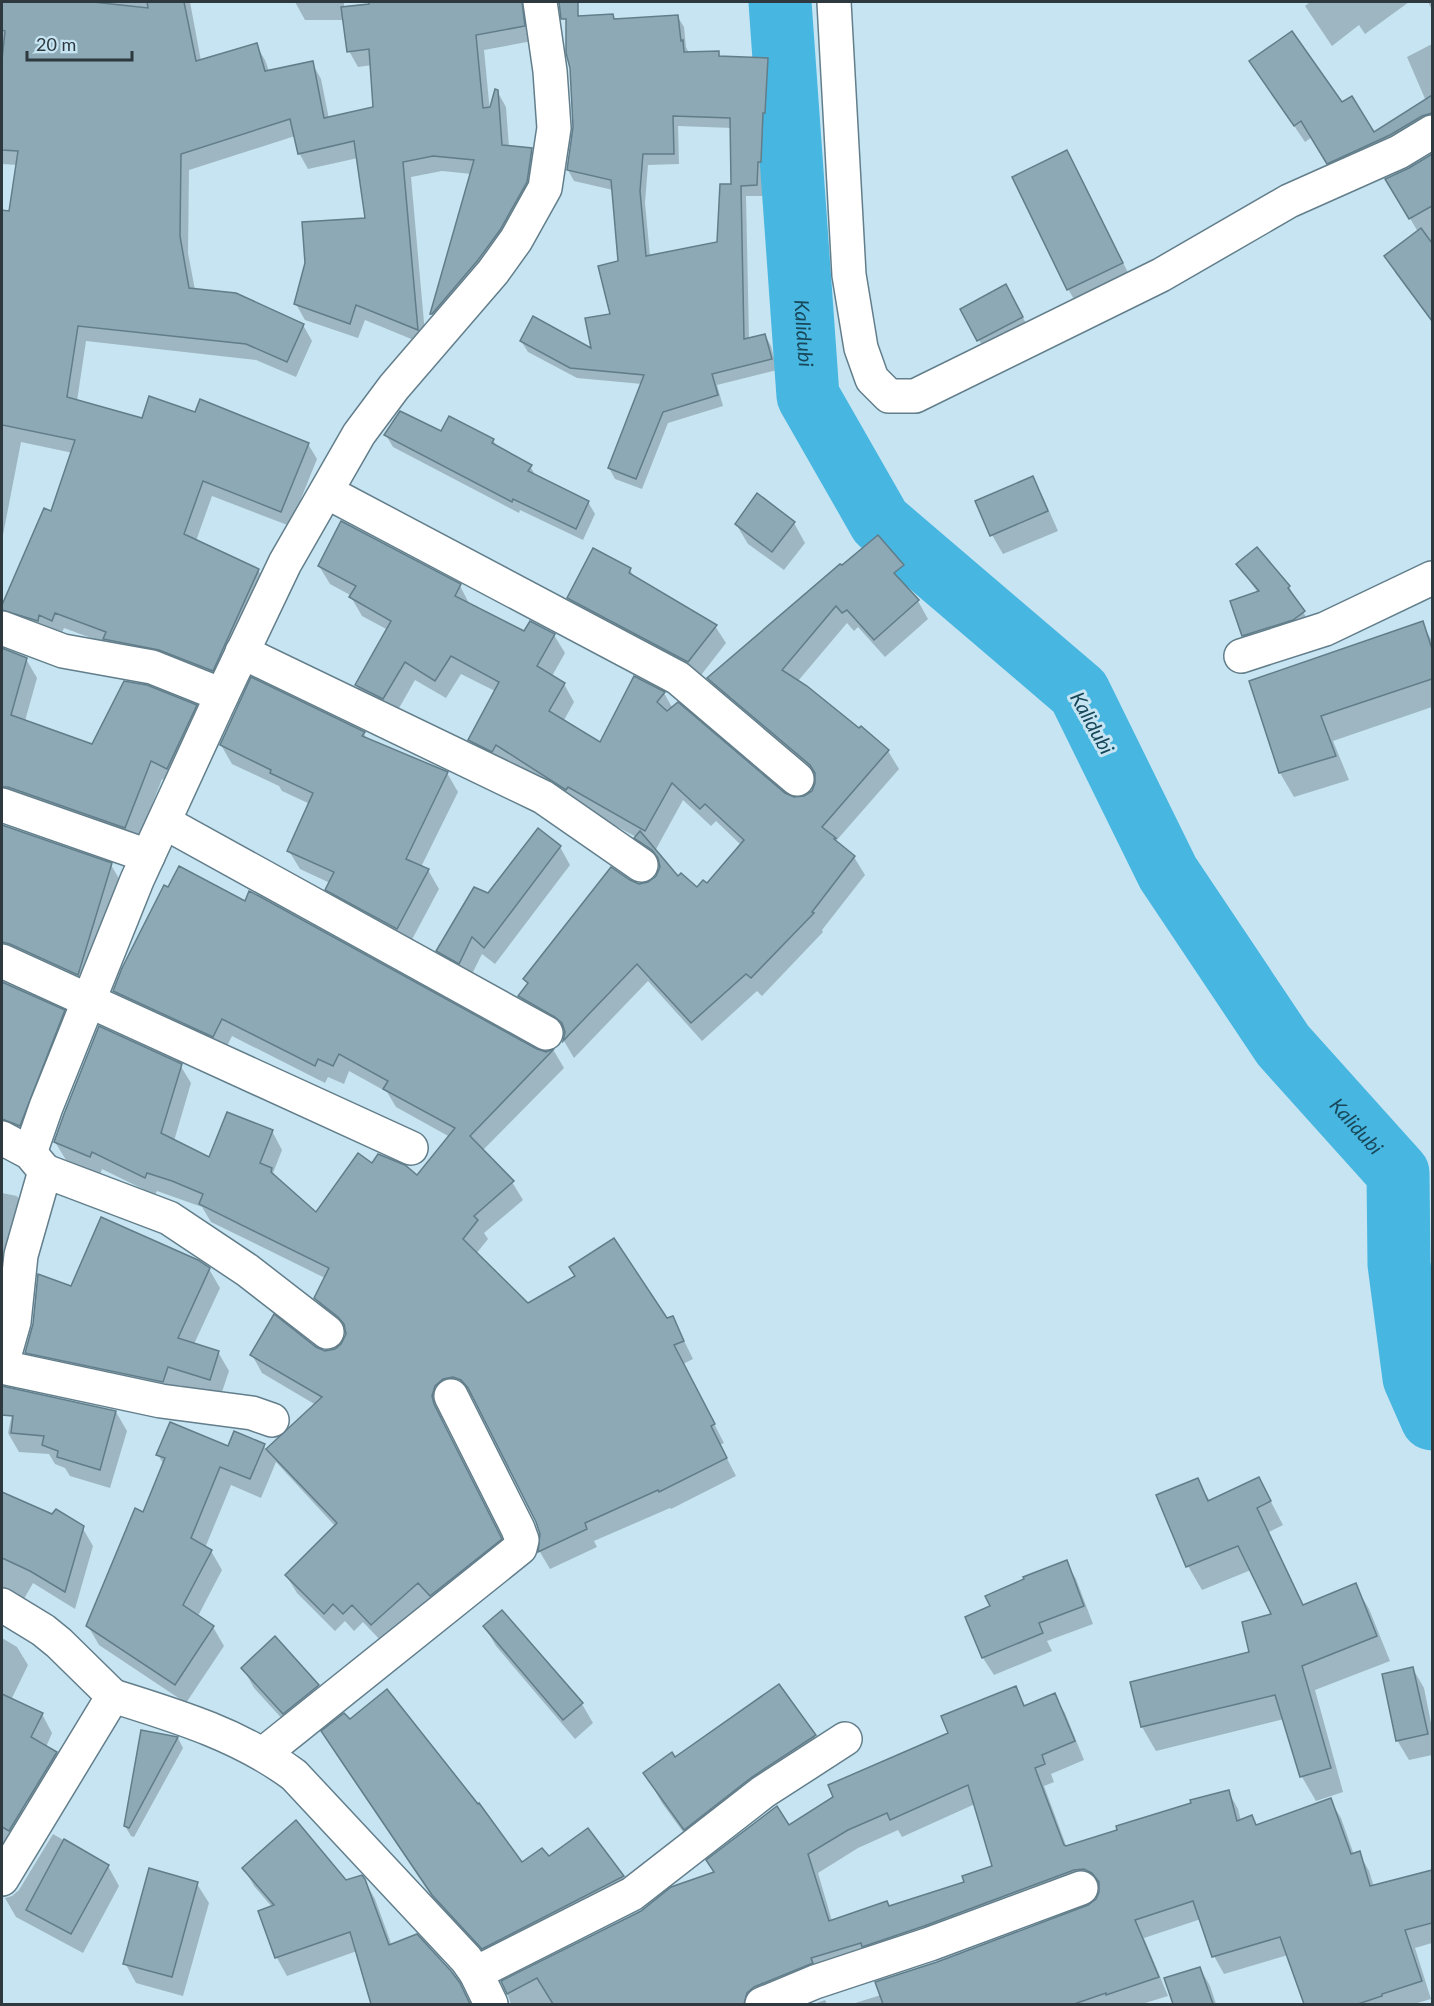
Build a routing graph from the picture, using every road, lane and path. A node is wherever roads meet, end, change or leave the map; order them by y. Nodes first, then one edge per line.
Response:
1 (540, 2) edge
2 (834, 2) edge
3 (1432, 132) edge
4 (327, 492) junction
5 (1432, 578) edge
6 (2, 628) edge
7 (242, 652) junction
8 (1241, 656) dead end
9 (222, 695) junction
10 (797, 779) dead end
11 (2, 805) edge
12 (164, 822) junction
13 (148, 856) junction
14 (641, 865) dead end
15 (2, 961) edge
16 (89, 1000) junction
17 (546, 1033) dead end
18 (2, 1138) edge
19 (411, 1148) dead end
20 (37, 1162) junction
21 (327, 1332) dead end
22 (2, 1365) edge
23 (451, 1396) dead end
24 (272, 1420) dead end
25 (2, 1605) edge
26 (113, 1696) junction
27 (845, 1739) dead end
28 (263, 1754) junction
29 (2, 1879) edge
30 (1081, 1888) dead end
31 (476, 1973) junction
32 (490, 2004) edge
33 (762, 2004) edge

1 - 4 street
2 - 3 street
4 - 7 street
4 - 10 street
5 - 8 street
6 - 9 street
7 - 9 street
7 - 14 street
9 - 12 street
11 - 13 street
12 - 13 street
12 - 17 street
13 - 16 street
15 - 16 street
16 - 19 street
16 - 20 street
18 - 20 street
20 - 21 street
20 - 22 street
22 - 24 street
23 - 28 street
25 - 26 street
26 - 28 street
26 - 29 street
27 - 31 street
28 - 31 street
30 - 33 street
31 - 32 street

